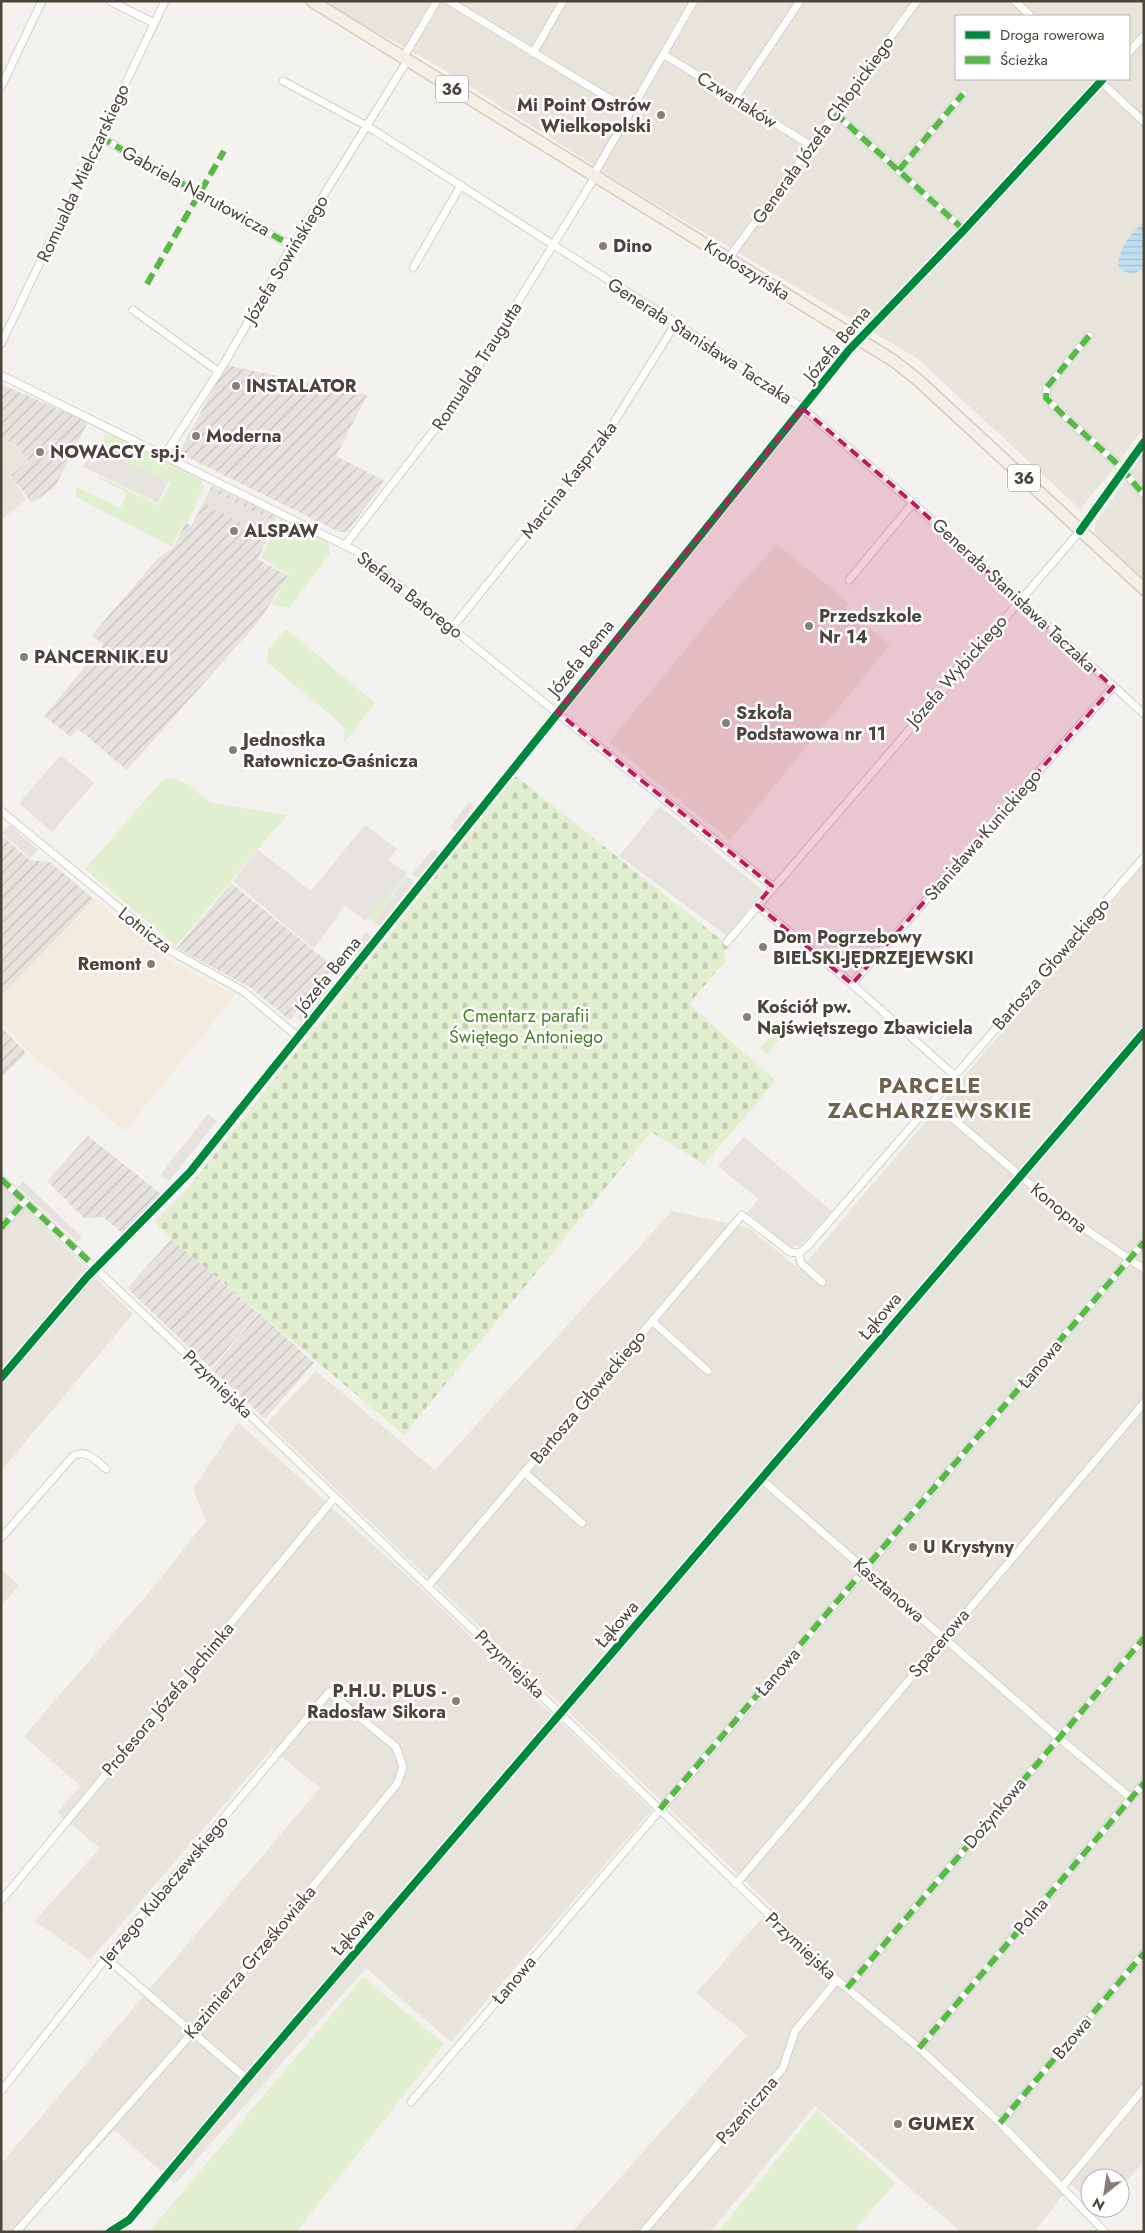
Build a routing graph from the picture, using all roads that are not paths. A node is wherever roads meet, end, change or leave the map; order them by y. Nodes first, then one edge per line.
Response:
1 (42, 1) edge
2 (110, 1) edge
3 (165, 1) edge
4 (312, 1) edge
5 (437, 1) edge
6 (449, 1) edge
7 (563, 1) edge
8 (694, 1) edge
9 (800, 1) edge
10 (917, 1) edge
11 (1015, 1) edge
12 (1030, 15) edge
13 (154, 22) junction
14 (1144, 36) edge
15 (1130, 51) edge
16 (533, 53) junction
17 (663, 54) junction
18 (405, 59) junction
19 (1100, 80) edge
20 (283, 81) dead end
21 (1, 87) edge
22 (963, 94) dead end
23 (735, 98) junction
24 (630, 112) junction
25 (835, 113) junction
26 (1144, 122) edge
27 (367, 126) junction
28 (100, 137) junction
29 (810, 145) junction
30 (899, 170) junction
31 (594, 176) junction
32 (461, 185) junction
33 (964, 230) junction
34 (292, 246) junction
35 (553, 246) junction
36 (728, 259) junction
37 (413, 268) dead end
38 (133, 310) dead end
39 (676, 324) junction
40 (1089, 336) dead end
41 (858, 339) junction
42 (1, 344) edge
43 (219, 372) junction
44 (1, 375) edge
45 (802, 408) junction
46 (1144, 442) edge
47 (164, 456) junction
48 (1123, 471) junction
49 (1144, 494) edge
50 (913, 503) junction
51 (1080, 530) junction
52 (345, 545) junction
53 (849, 580) dead end
54 (1144, 589) edge
55 (1019, 600) junction
56 (452, 628) junction
57 (1114, 687) junction
58 (557, 712) junction
59 (1144, 714) edge
60 (1, 811) edge
61 (1144, 857) edge
62 (772, 886) junction
63 (757, 905) junction
64 (727, 942) dead end
65 (852, 984) junction
66 (1144, 1032) edge
67 (298, 1037) junction
68 (955, 1076) junction
69 (933, 1102) junction
70 (1019, 1176) junction
71 (1, 1179) edge
72 (24, 1202) junction
73 (1, 1228) edge
74 (1144, 1242) edge
75 (799, 1252) junction
76 (1129, 1259) junction
77 (96, 1267) junction
78 (1144, 1270) edge
79 (822, 1282) dead end
80 (652, 1321) junction
81 (708, 1371) dead end
82 (1, 1378) edge
83 (1144, 1403) edge
84 (106, 1469) dead end
85 (525, 1473) junction
86 (761, 1479) junction
87 (335, 1497) junction
88 (582, 1522) dead end
89 (1, 1538) edge
90 (866, 1569) junction
91 (428, 1586) junction
92 (944, 1638) junction
93 (1144, 1638) edge
94 (330, 1692) joint
95 (560, 1713) junction
96 (1059, 1738) junction
97 (1144, 1783) edge
98 (1131, 1798) junction
99 (660, 1809) junction
100 (736, 1884) junction
101 (1, 1901) edge
102 (1144, 1953) edge
103 (106, 1958) junction
104 (837, 1980) junction
105 (847, 1988) junction
106 (193, 2032) junction
107 (918, 2048) junction
108 (247, 2079) junction
109 (1144, 2088) edge
110 (1, 2091) edge
111 (411, 2102) dead end
112 (1000, 2123) junction
113 (1063, 2186) junction
114 (16, 2232) edge
115 (110, 2232) edge
116 (643, 2232) edge
117 (1105, 2232) edge

1 - 21 street
2 - 13 street
3 - 13 street, Romualda Mielczarskiego
4 - 18 main road, Krotoszyńska / 36
5 - 18 street, Józefa Sowińskiego
6 - 16 street
7 - 16 street
8 - 17 street, Romualda Traugutta
9 - 23 street
10 - 25 street, Generała Józefa Chłopickiego
11 - 12 street
13 - 28 street, Romualda Mielczarskiego
14 - 15 street
16 - 24 street
17 - 23 street, Czwartaków
17 - 24 street, Romualda Traugutta
18 - 27 street, Józefa Sowińskiego
18 - 31 main road, Krotoszyńska / 36
19 - 26 street
19 - 33 street, Józefa Bema
20 - 27 street, Generała Stanisława Taczaka
22 - 30 street
23 - 29 street, Czwartaków
24 - 31 street, Romualda Traugutta
25 - 29 street, Generała Józefa Chłopickiego
25 - 30 street
27 - 32 street, Generała Stanisława Taczaka
27 - 34 street, Józefa Sowińskiego
28 - 34 street, Gabriela Narutowicza
28 - 42 street, Romualda Mielczarskiego
29 - 36 street, Generała Józefa Chłopickiego
30 - 33 street
31 - 35 street, Romualda Traugutta
31 - 36 main road, Krotoszyńska / 36
32 - 35 street, Generała Stanisława Taczaka
32 - 37 street
33 - 41 street, Józefa Bema
34 - 43 street, Józefa Sowińskiego
35 - 39 street, Generała Stanisława Taczaka
35 - 52 street, Romualda Traugutta
36 - 41 main road, Krotoszyńska / 36
38 - 43 street
39 - 45 street, Generała Stanisława Taczaka
39 - 56 street, Marcina Kasprzaka
40 - 48 street
41 - 45 street, Józefa Bema
41 - 51 main road, Krotoszyńska / 36
43 - 47 street, Józefa Sowińskiego
44 - 47 street, Stefana Batorego
45 - 50 street, Generała Stanisława Taczaka
45 - 58 street, Józefa Bema
46 - 48 street, Józefa Wybickiego
47 - 52 street, Stefana Batorego
48 - 49 street
48 - 51 street, Józefa Wybickiego
50 - 53 street
50 - 55 street, Generała Stanisława Taczaka
51 - 54 main road, Krotoszyńska / 36
51 - 55 street, Józefa Wybickiego
52 - 56 street, Stefana Batorego
55 - 57 street, Generała Stanisława Taczaka
55 - 62 street, Józefa Wybickiego
56 - 58 street, Stefana Batorego
57 - 59 street, Generała Stanisława Taczaka
57 - 65 street, Stanisława Kunickiego
58 - 62 street, Stefana Batorego
58 - 67 street, Józefa Bema
60 - 67 street, Lotnicza
61 - 68 street, Bartosza Głowackiego
62 - 63 street, Józefa Wybickiego
63 - 64 street, Józefa Wybickiego
63 - 65 street
65 - 68 street
66 - 70 street, Łąkowa
67 - 77 street, Józefa Bema
68 - 69 street, Bartosza Głowackiego
69 - 70 street, Konopna
69 - 75 street, Bartosza Głowackiego
70 - 76 street, Konopna
70 - 86 street, Łąkowa
71 - 72 street, Przymiejska
72 - 73 street
72 - 77 street, Przymiejska
74 - 76 street, Łanowa
75 - 79 street
75 - 80 street, Bartosza Głowackiego
76 - 78 street, Konopna
76 - 90 street, Łanowa
77 - 82 street, Józefa Bema
77 - 87 street, Przymiejska
80 - 81 street, Bartosza Głowackiego
80 - 85 street, Bartosza Głowackiego
83 - 92 street, Spacerowa
84 - 89 street
85 - 88 street, Bartosza Głowackiego
85 - 91 street, Bartosza Głowackiego
86 - 90 street, Kasztanowa
86 - 95 street, Łąkowa
87 - 91 street, Przymiejska
87 - 101 street, Profesora Józefa Jachimka
90 - 92 street, Kasztanowa
90 - 99 street, Łanowa
91 - 95 street, Przymiejska
92 - 96 street, Kasztanowa
92 - 100 street, Spacerowa
93 - 96 street, Dożynkowa
94 - 103 street, Jerzego Kubaczewskiego
94 - 106 street, Kazimierza Grześkowiaka
95 - 99 street, Przymiejska
95 - 108 street, Łąkowa
96 - 98 street, Kasztanowa
96 - 105 street, Dożynkowa
97 - 98 street, Polna
98 - 107 street, Polna
99 - 100 street, Przymiejska
99 - 111 street, Łanowa
100 - 104 street, Przymiejska
102 - 112 street, Bzowa
103 - 106 street
103 - 110 street, Jerzego Kubaczewskiego
104 - 105 street, Przymiejska
104 - 116 street, Pszeniczna
105 - 107 street, Przymiejska
106 - 108 street
106 - 114 street, Kazimierza Grześkowiaka
107 - 112 street, Przymiejska
108 - 115 street, Łąkowa
109 - 113 street
112 - 113 street, Przymiejska
113 - 117 street, Przymiejska

